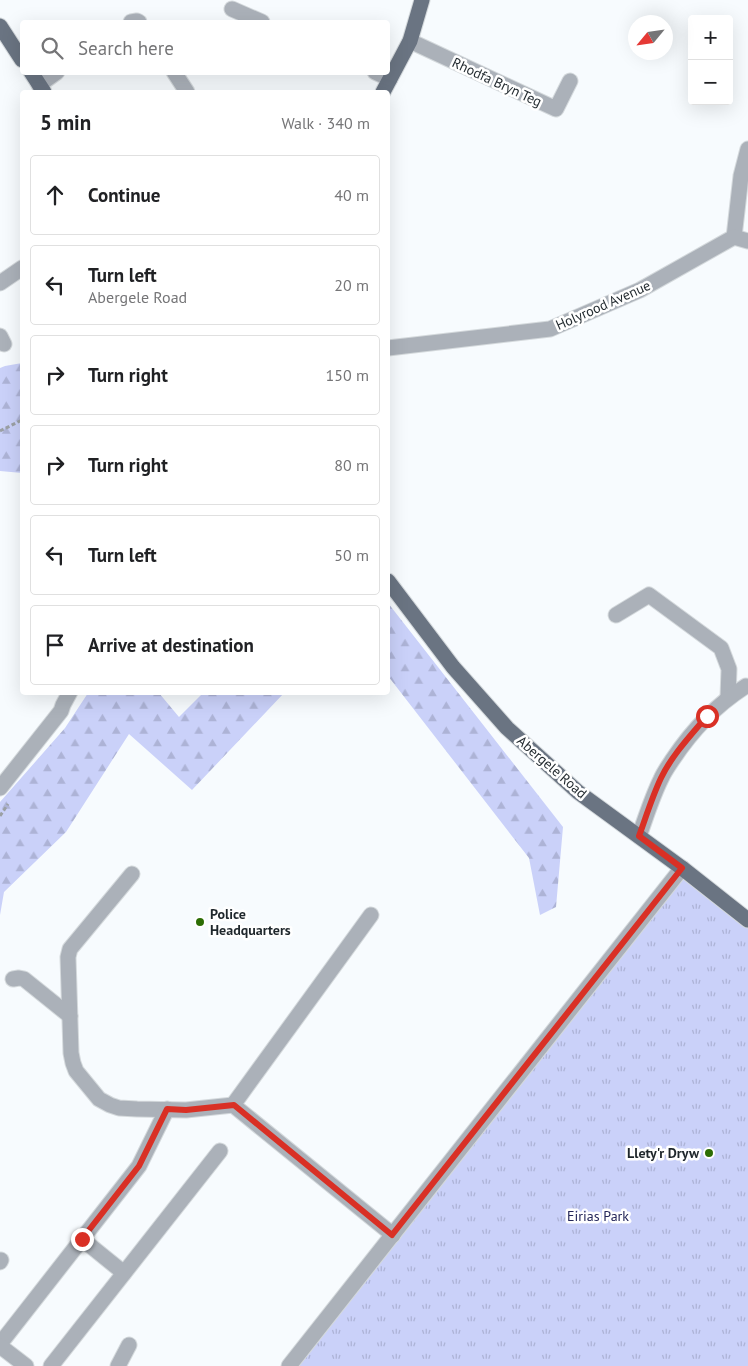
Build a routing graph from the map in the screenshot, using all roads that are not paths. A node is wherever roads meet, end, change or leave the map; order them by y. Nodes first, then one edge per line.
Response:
1 (422, 0) edge
2 (232, 9) dead end
3 (257, 20) edge
4 (0, 26) edge
5 (410, 41) junction
6 (20, 57) edge
7 (51, 75) edge
8 (176, 75) edge
9 (377, 75) edge
10 (570, 81) dead end
11 (38, 83) edge
12 (386, 86) edge
13 (186, 90) edge
14 (748, 149) edge
15 (741, 239) edge
16 (20, 269) edge
17 (0, 283) edge
18 (390, 348) edge
19 (390, 584) edge
20 (616, 614) dead end
21 (746, 686) dead end
22 (68, 695) edge
23 (728, 697) junction
24 (0, 788) edge
25 (639, 836) junction
26 (682, 868) junction
27 (132, 874) dead end
28 (371, 915) dead end
29 (748, 920) edge
30 (13, 979) dead end
31 (70, 1016) junction
32 (234, 1105) junction
33 (167, 1109) junction
34 (220, 1151) dead end
35 (392, 1235) junction
36 (82, 1239) junction
37 (124, 1273) junction
38 (0, 1345) edge
39 (129, 1345) dead end
40 (26, 1366) edge
41 (51, 1366) edge
42 (118, 1366) edge
43 (289, 1366) edge

1 - 5 main road
2 - 3 street
4 - 6 main road
5 - 10 street, Rhodfa Bryn Teg
5 - 12 main road
7 - 11 street
8 - 13 street
9 - 12 street
14 - 15 street
15 - 18 street, Holyrood Avenue
16 - 17 street
19 - 25 main road, Abergele Road
20 - 23 street
21 - 23 street
22 - 24 street
23 - 25 street
25 - 26 main road, Abergele Road
26 - 29 main road, Abergele Road
26 - 35 street
27 - 31 street
28 - 32 street
30 - 31 street
31 - 33 street
32 - 33 street
32 - 35 street
33 - 36 street
34 - 37 street
35 - 43 street
36 - 37 street
36 - 38 street
37 - 41 street
38 - 40 street
39 - 42 street

